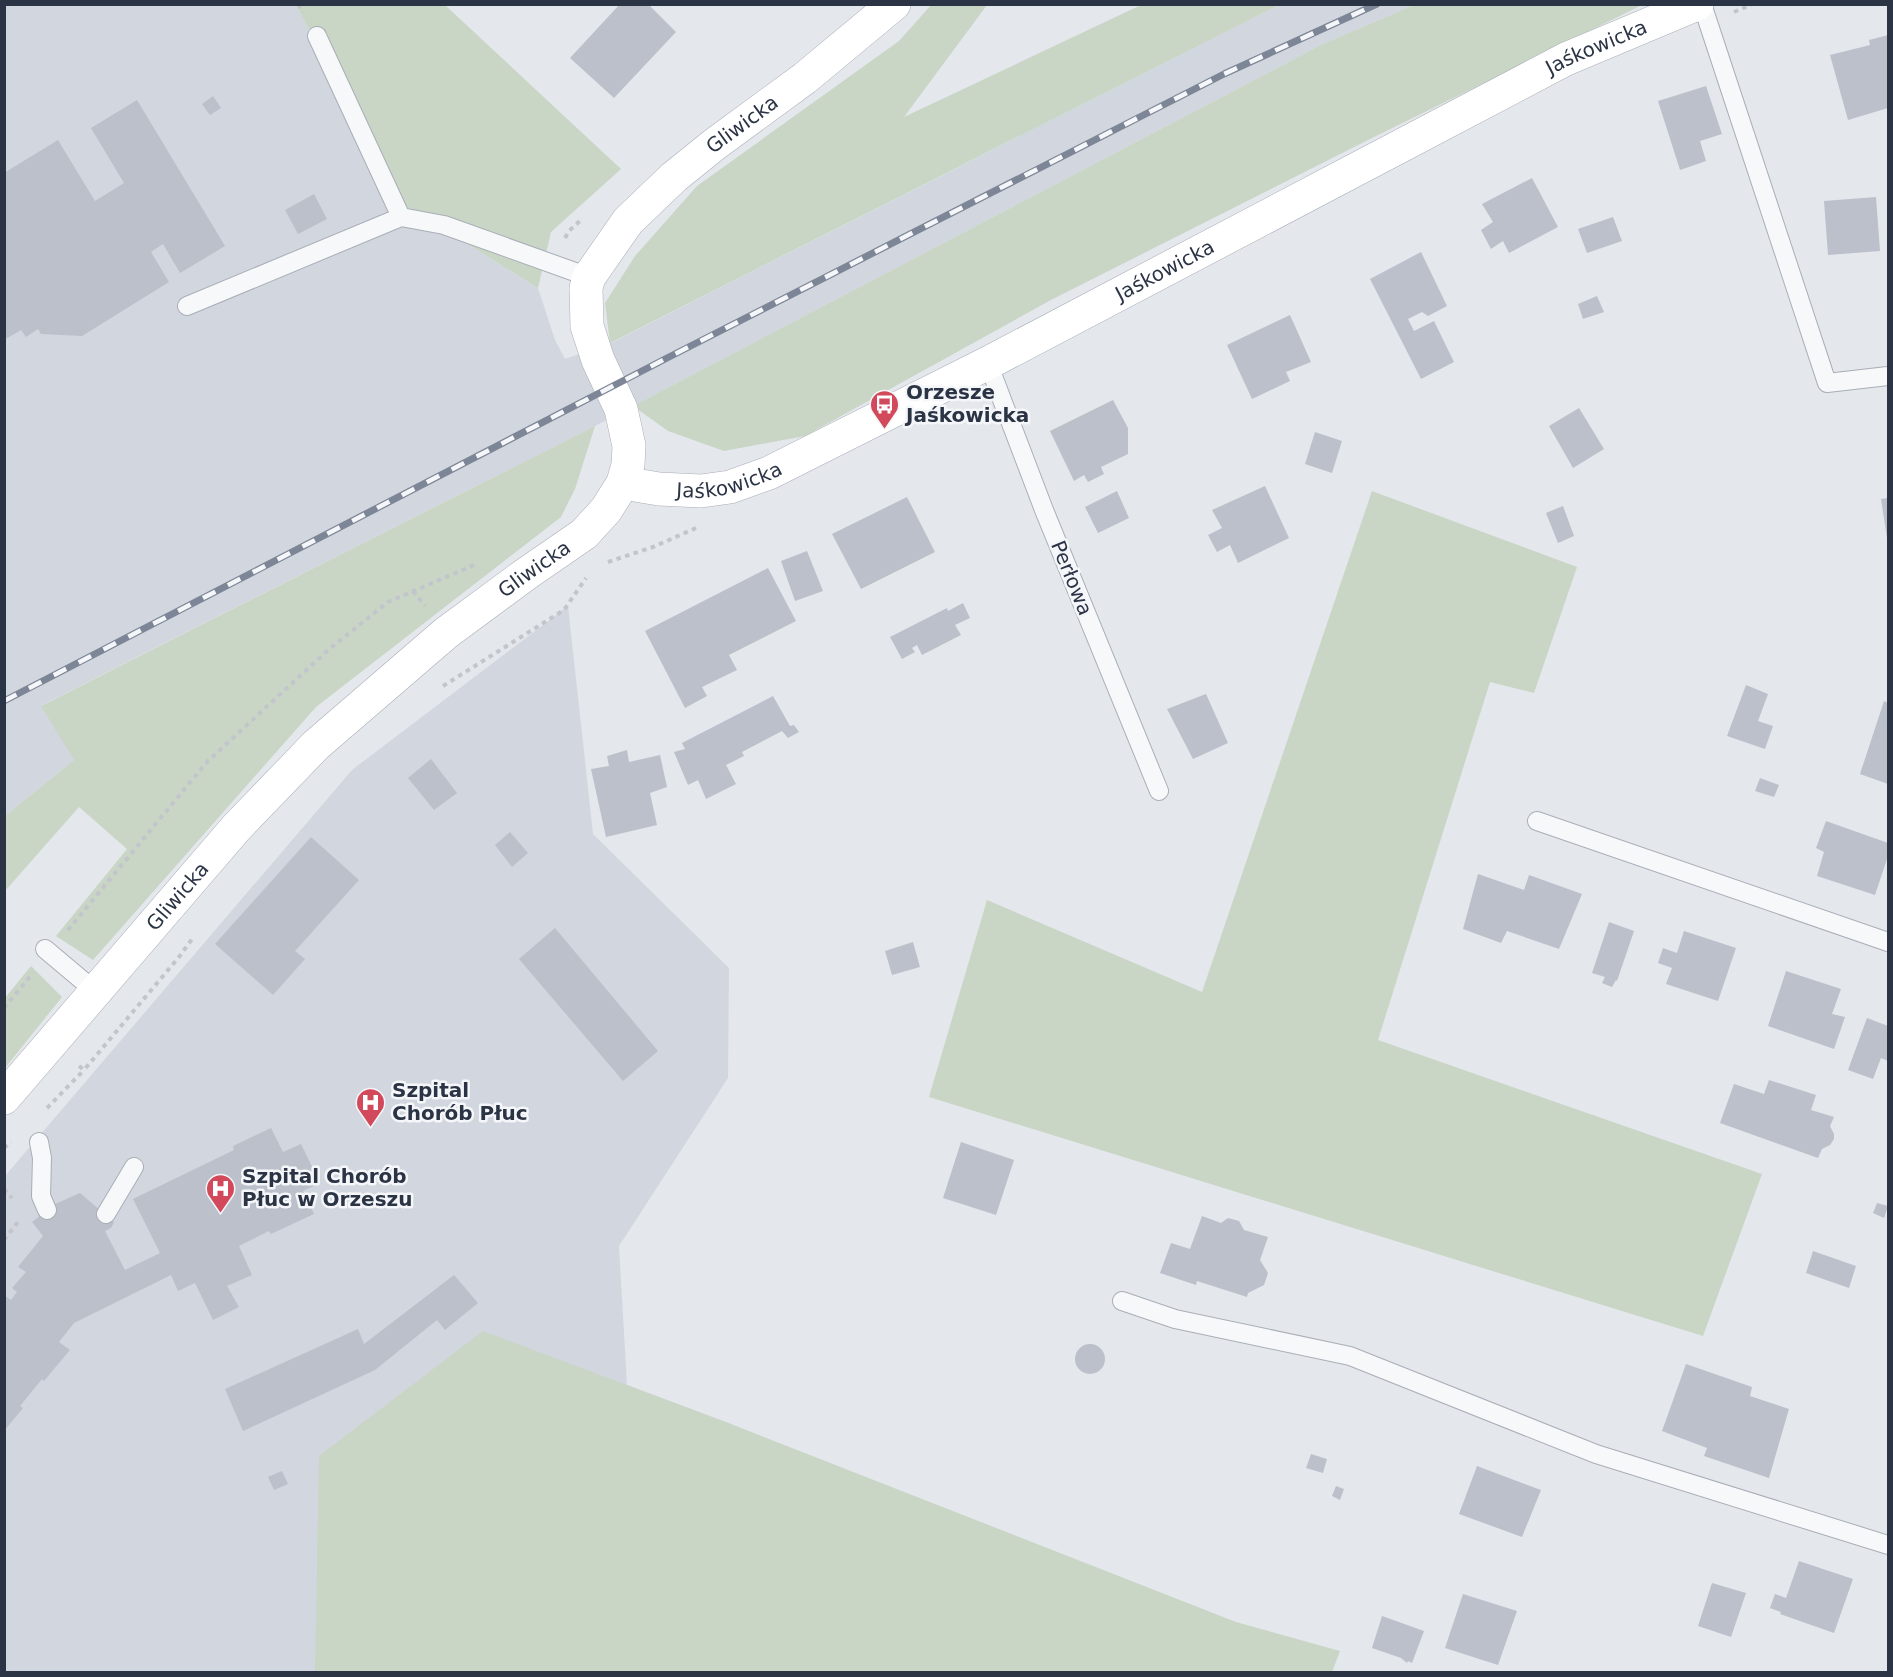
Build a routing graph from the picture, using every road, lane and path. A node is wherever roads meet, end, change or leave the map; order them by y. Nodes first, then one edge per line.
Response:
1 (894, 4) edge
2 (1697, 4) edge
3 (1702, 4) edge
4 (317, 36) dead end
5 (401, 217) junction
6 (590, 277) junction
7 (188, 306) dead end
8 (988, 363) junction
9 (1888, 376) edge
10 (623, 483) junction
11 (475, 564) dead end
12 (1159, 791) dead end
13 (1537, 821) dead end
14 (1888, 942) edge
15 (47, 951) junction
16 (180, 957) dead end
17 (95, 991) junction
18 (4, 1008) edge
19 (76, 1063) dead end
20 (4, 1098) edge
21 (39, 1142) dead end
22 (134, 1167) dead end
23 (4, 1189) edge
24 (18, 1206) dead end
25 (47, 1210) dead end
26 (18, 1214) dead end
27 (106, 1214) dead end
28 (4, 1240) edge
29 (1122, 1301) dead end
30 (1888, 1545) edge

1 - 6 main road, Gliwicka
2 - 8 main road, Jaśkowicka
3 - 9 lane
4 - 5 lane
5 - 6 lane
5 - 7 lane
6 - 10 main road, Gliwicka
8 - 10 main road, Jaśkowicka
8 - 12 lane, Perłowa
10 - 17 main road, Gliwicka
11 - 15 path
13 - 14 lane
15 - 17 lane
15 - 18 path
16 - 19 path
17 - 20 main road, Gliwicka
21 - 25 lane
22 - 27 lane
23 - 24 path
26 - 28 path
29 - 30 lane

